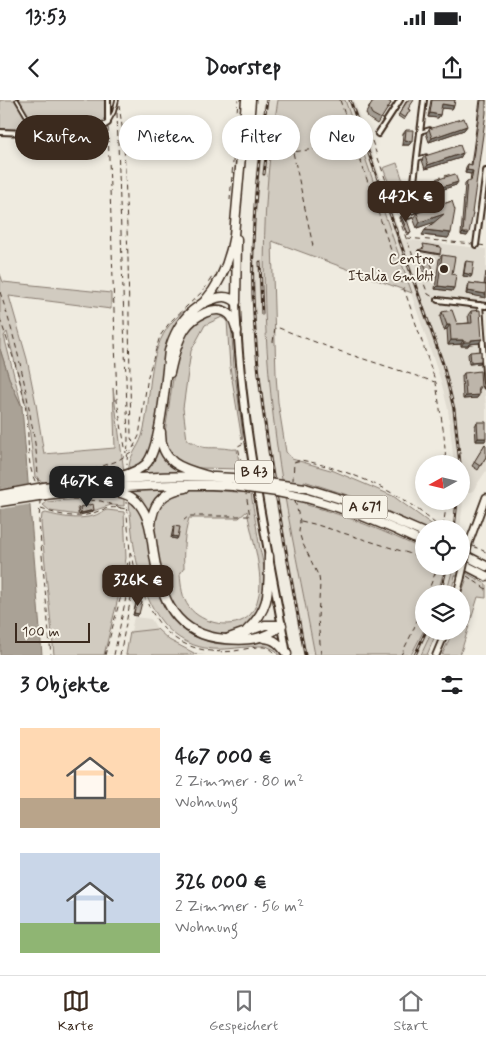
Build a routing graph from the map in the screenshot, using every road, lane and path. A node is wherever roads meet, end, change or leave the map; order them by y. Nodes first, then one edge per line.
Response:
1 (17, 100) edge
2 (108, 100) edge
3 (117, 100) edge
4 (238, 100) edge
5 (246, 100) edge
6 (251, 100) edge
7 (340, 100) edge
8 (400, 100) edge
9 (424, 100) edge
10 (26, 115) edge
11 (108, 115) edge
12 (345, 115) edge
13 (109, 121) edge
14 (438, 126) edge
15 (0, 132) edge
16 (15, 132) edge
17 (420, 132) junction
18 (378, 134) dead end
19 (373, 144) edge
20 (310, 150) edge
21 (109, 154) edge
22 (434, 154) edge
23 (359, 160) edge
24 (417, 160) junction
25 (486, 171) edge
26 (451, 174) edge
27 (413, 186) junction
28 (234, 202) junction
29 (405, 208) junction
30 (418, 214) edge
31 (399, 217) junction
32 (238, 231) junction
33 (406, 238) junction
34 (476, 245) junction
35 (313, 246) dead end
36 (486, 246) edge
37 (216, 272) dead end
38 (0, 292) edge
39 (438, 300) joint
40 (236, 302) junction
41 (203, 303) junction
42 (480, 305) junction
43 (486, 306) edge
44 (218, 310) junction
45 (0, 319) edge
46 (237, 331) junction
47 (272, 342) dead end
48 (436, 383) junction
49 (486, 386) edge
50 (249, 440) junction
51 (135, 447) junction
52 (127, 454) junction
53 (445, 455) edge
54 (294, 462) dead end
55 (127, 465) dead end
56 (243, 472) dead end
57 (67, 478) dead end
58 (114, 479) junction
59 (210, 480) junction
60 (232, 482) junction
61 (94, 489) junction
62 (246, 490) dead end
63 (41, 491) junction
64 (0, 494) edge
65 (486, 497) edge
66 (68, 499) dead end
67 (126, 500) dead end
68 (0, 502) edge
69 (40, 509) junction
70 (123, 509) junction
71 (127, 510) junction
72 (430, 520) edge
73 (182, 521) dead end
74 (415, 529) edge
75 (150, 530) junction
76 (415, 539) edge
77 (130, 552) junction
78 (415, 555) edge
79 (270, 556) junction
80 (470, 558) edge
81 (486, 566) edge
82 (470, 568) edge
83 (465, 575) edge
84 (486, 576) edge
85 (459, 585) edge
86 (486, 589) edge
87 (282, 625) junction
88 (415, 626) edge
89 (246, 630) junction
90 (264, 638) junction
91 (224, 639) junction
92 (442, 640) edge
93 (51, 655) edge
94 (105, 655) edge
95 (114, 655) edge
96 (120, 655) edge
97 (287, 655) edge
98 (321, 655) edge
99 (401, 655) edge
100 (436, 655) edge

1 - 10 lane
2 - 11 street
3 - 13 lane
3 - 51 path
3 - 52 path
4 - 28 path
5 - 28 highway, B 43
6 - 32 highway, B 43
7 - 12 path
8 - 18 street
9 - 17 street
14 - 17 lane
15 - 16 street
17 - 24 street
19 - 31 path
20 - 35 path
21 - 52 path
22 - 24 lane
23 - 48 path
24 - 27 street
25 - 34 street
26 - 27 path
27 - 29 street
28 - 32 highway, B 43
28 - 41 highway
29 - 30 lane
29 - 31 path
31 - 33 path
32 - 40 highway, B 43
33 - 34 path
33 - 39 path
34 - 36 path
37 - 51 path
38 - 63 path
39 - 42 street
40 - 41 highway
40 - 44 highway
40 - 46 main road, B 43
41 - 58 highway
42 - 43 street
42 - 49 street
44 - 46 highway
44 - 59 highway
45 - 63 path
46 - 50 main road, B 43
47 - 48 path
48 - 53 path
50 - 56 path
50 - 79 main road, B 43
51 - 52 path
52 - 55 path
52 - 57 path
54 - 72 path
58 - 59 highway, A 671
58 - 63 highway, A 671
59 - 60 highway, A 671
59 - 61 highway, A 671
59 - 75 highway
60 - 74 highway, A 671, bridge
60 - 76 highway, A 671, bridge
61 - 63 highway, A 671
61 - 75 highway
62 - 73 path
63 - 64 highway, A 671, bridge
63 - 68 highway, A 671, bridge
63 - 69 path
65 - 85 main road, bridge
66 - 70 path
67 - 71 path
69 - 70 path
69 - 93 path
70 - 71 path
71 - 77 path
75 - 91 highway
77 - 94 path
77 - 95 path
77 - 96 path
78 - 98 path
79 - 87 main road, B 43
79 - 89 highway
80 - 81 highway
82 - 84 highway
83 - 86 path
87 - 89 highway
87 - 90 highway
87 - 97 main road, B 43
88 - 99 path
89 - 91 highway
90 - 91 highway
90 - 97 highway
92 - 100 main road

